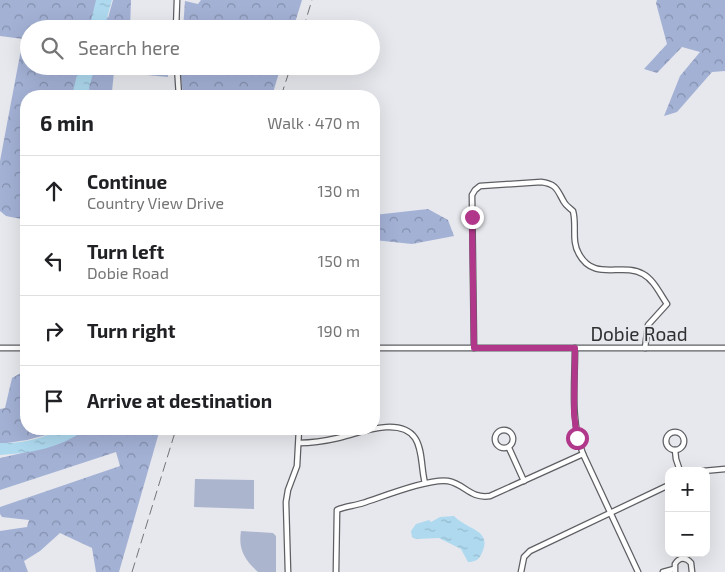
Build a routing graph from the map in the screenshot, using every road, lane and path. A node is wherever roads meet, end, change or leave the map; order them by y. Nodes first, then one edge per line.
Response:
1 (176, 0) edge
2 (176, 20) edge
3 (178, 75) edge
4 (179, 90) edge
5 (0, 348) edge
6 (20, 348) edge
7 (380, 348) edge
8 (474, 348) junction
9 (575, 348) junction
10 (645, 348) junction
11 (725, 348) edge
12 (380, 429) edge
13 (299, 435) edge
14 (352, 435) edge
15 (299, 442) junction
16 (508, 448) junction
17 (675, 450) junction
18 (583, 454) junction
19 (679, 467) edge
20 (725, 469) edge
21 (710, 470) edge
22 (524, 481) junction
23 (425, 483) junction
24 (665, 487) edge
25 (610, 513) junction
26 (674, 570) edge
27 (288, 572) edge
28 (336, 572) edge
29 (521, 572) edge
30 (638, 572) edge
31 (663, 572) edge
32 (692, 572) edge

1 - 2 street
3 - 4 street
5 - 6 street
7 - 8 street, Dobie Road
8 - 9 street, Dobie Road
8 - 10 street
9 - 10 street, Dobie Road
9 - 18 street
10 - 11 street, Dobie Road
12 - 23 street
13 - 15 street
14 - 15 street
15 - 27 street
16 - 16 street
16 - 22 street
17 - 17 street
17 - 19 street
18 - 22 street
18 - 25 street
20 - 21 street
22 - 23 street
23 - 28 street
24 - 25 street
25 - 29 street
25 - 30 street
26 - 31 street
26 - 32 street

